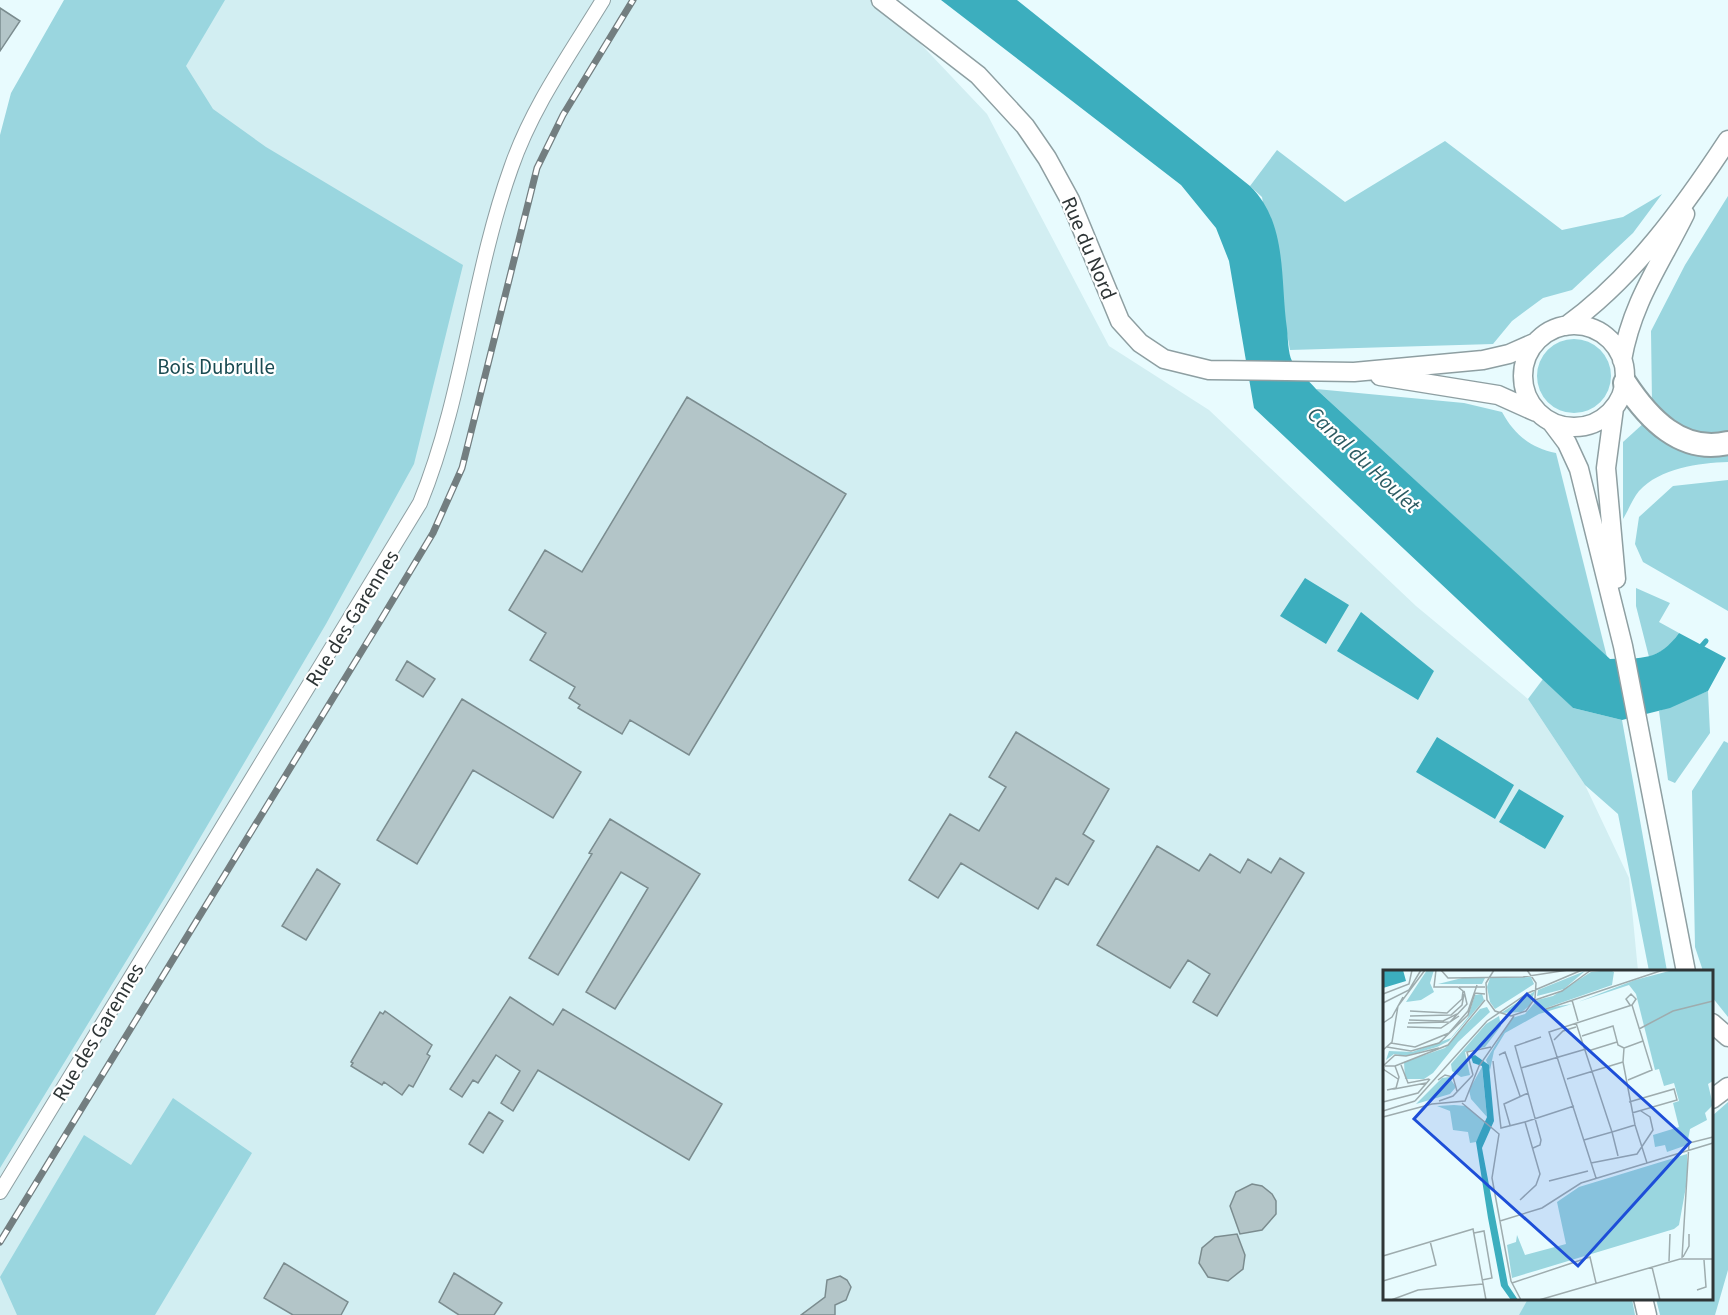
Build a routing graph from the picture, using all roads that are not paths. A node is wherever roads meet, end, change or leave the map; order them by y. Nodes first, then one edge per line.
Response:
1 (603, 0) edge
2 (882, 0) edge
3 (1728, 140) edge
4 (1701, 180) junction
5 (1566, 326) junction
6 (1534, 343) junction
7 (1622, 360) junction
8 (1354, 372) junction
9 (1625, 382) junction
10 (1614, 408) junction
11 (1545, 418) junction
12 (1728, 444) edge
13 (1623, 646) junction
14 (1683, 967) edge
15 (1713, 1024) edge
16 (1728, 1037) edge
17 (1728, 1086) edge
18 (1713, 1098) edge
19 (0, 1192) edge
20 (1643, 1300) edge
21 (1647, 1315) edge

1 - 19 street, Rue des Garennes
2 - 8 street, Rue du Nord
3 - 4 street
4 - 5 street
4 - 7 street
5 - 6 street
5 - 7 street
6 - 8 street, Rue du Nord
6 - 11 street
7 - 9 street
8 - 11 street, Rue du Nord
9 - 10 street
9 - 12 highway
10 - 11 street
10 - 13 street
11 - 13 street
13 - 14 street
15 - 16 street
17 - 18 street
20 - 21 street

